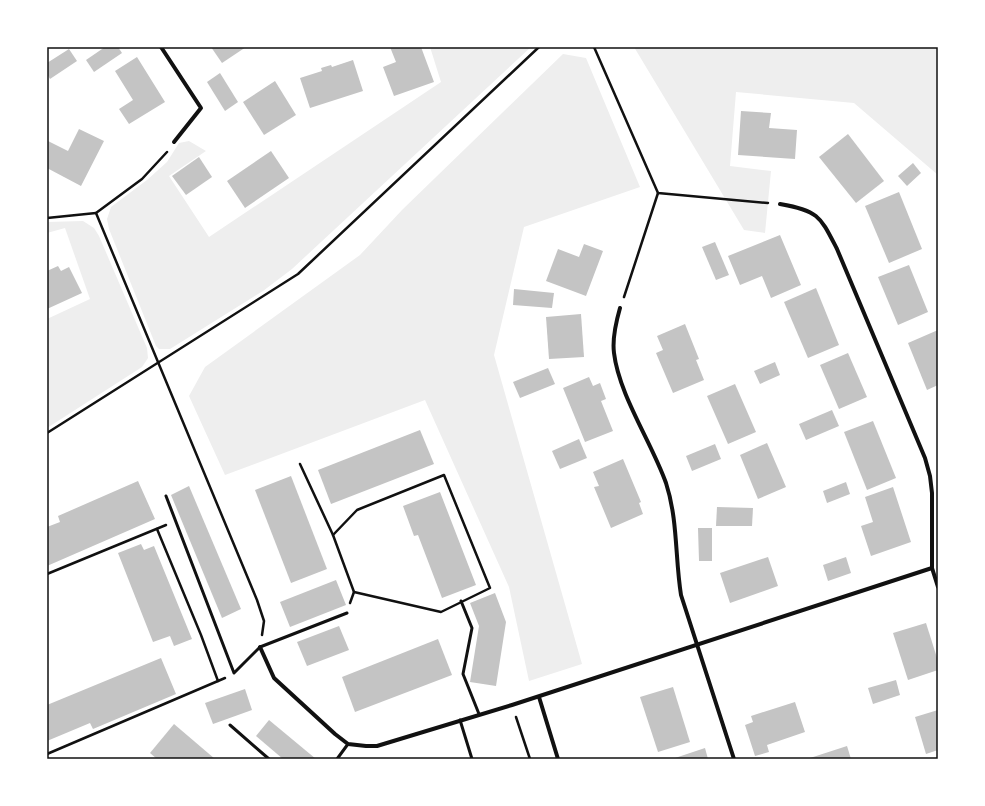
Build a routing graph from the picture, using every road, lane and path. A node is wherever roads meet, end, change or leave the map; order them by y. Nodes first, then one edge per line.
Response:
1 (162, 47) edge
2 (539, 47) edge
3 (594, 47) edge
4 (174, 142) joint
5 (658, 193) junction
6 (780, 204) joint
7 (96, 213) junction
8 (47, 218) edge
9 (620, 308) joint
10 (158, 362) junction
11 (47, 433) edge
12 (300, 464) dead end
13 (166, 496) dead end
14 (175, 521) junction
15 (157, 529) junction
16 (334, 535) junction
17 (932, 568) junction
18 (47, 574) edge
19 (938, 587) edge
20 (461, 601) junction
21 (347, 613) dead end
22 (696, 645) junction
23 (260, 647) junction
24 (234, 673) junction
25 (218, 681) junction
26 (539, 697) junction
27 (512, 705) junction
28 (479, 714) junction
29 (460, 720) junction
30 (230, 726) dead end
31 (348, 744) junction
32 (47, 754) edge
33 (269, 759) edge
34 (337, 759) edge
35 (472, 759) edge
36 (530, 759) edge
37 (558, 759) edge
38 (734, 759) edge

1 - 4 street
2 - 10 path
3 - 5 path
4 - 7 path
5 - 6 path
5 - 9 path
6 - 17 street
7 - 8 path
7 - 10 path
9 - 22 street
10 - 11 path
10 - 23 path
12 - 16 path
13 - 14 lane
14 - 15 path
14 - 24 lane
15 - 18 path
15 - 25 path
16 - 20 path
16 - 20 path
17 - 19 street
17 - 22 street
20 - 28 lane
21 - 23 lane
22 - 26 street
22 - 38 street
23 - 24 lane
23 - 31 street
24 - 25 path
25 - 32 path
26 - 27 street
26 - 37 street
27 - 28 street
27 - 36 path
28 - 29 street
29 - 31 street
29 - 35 lane
30 - 33 lane
31 - 34 lane

